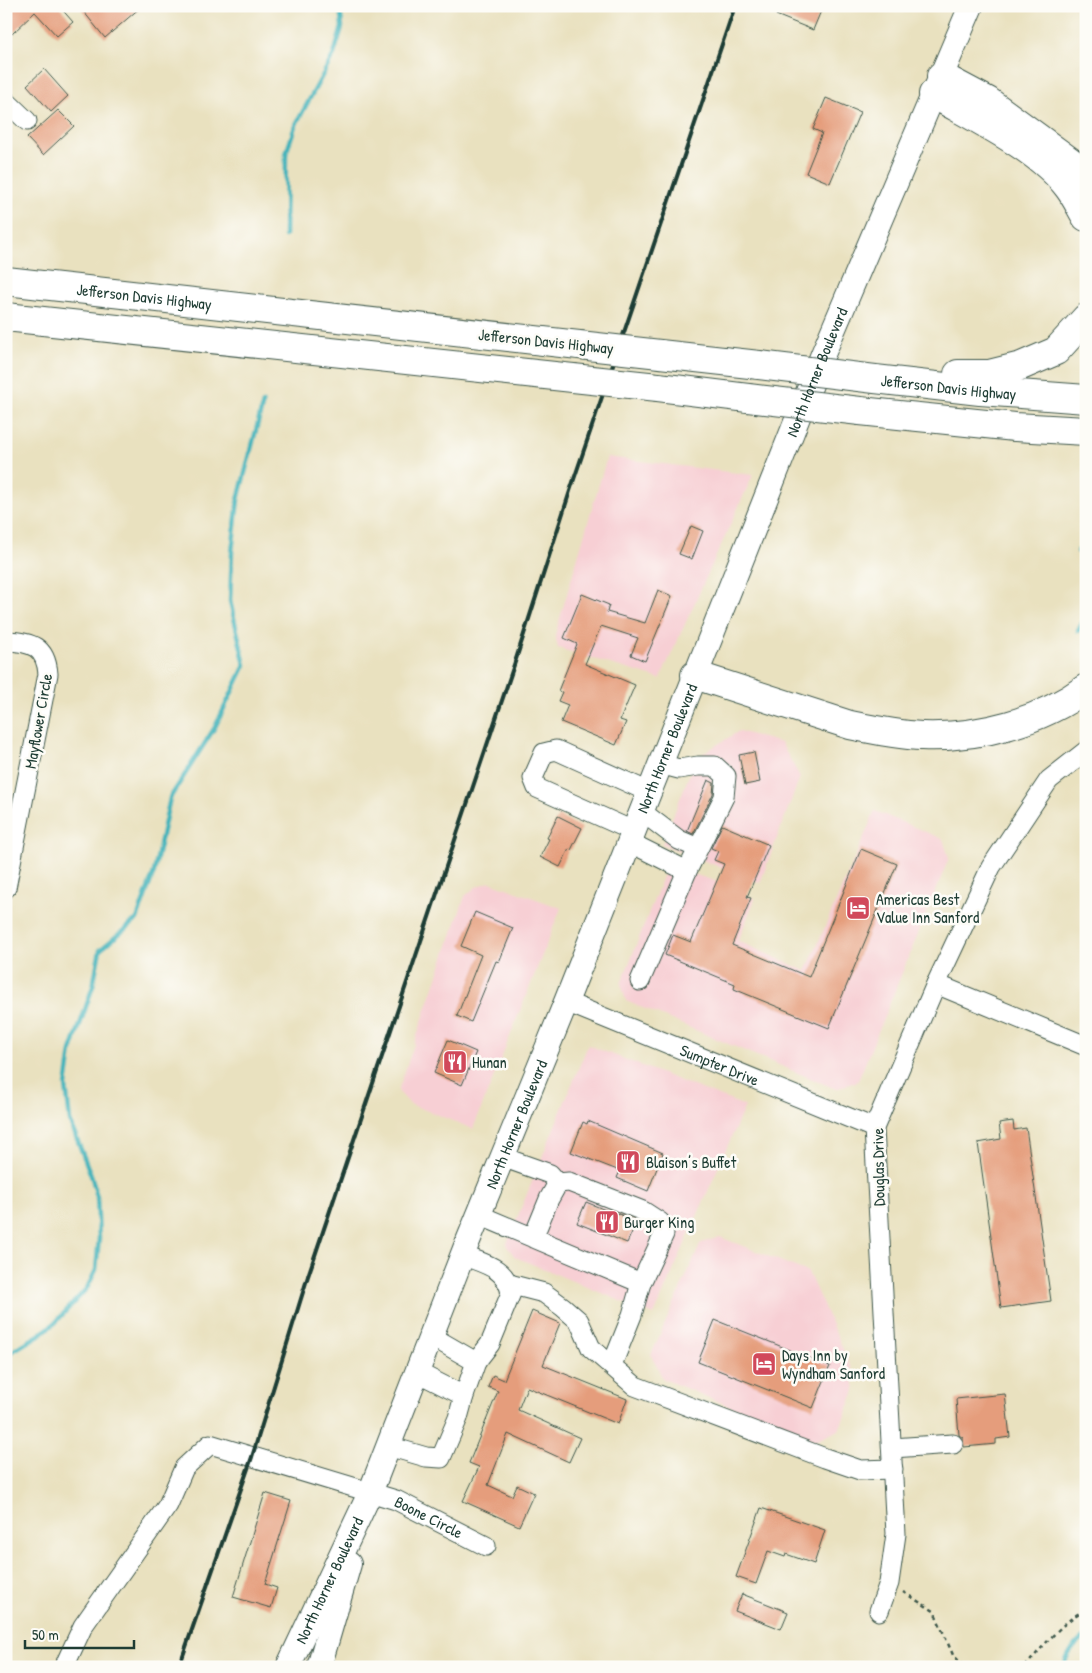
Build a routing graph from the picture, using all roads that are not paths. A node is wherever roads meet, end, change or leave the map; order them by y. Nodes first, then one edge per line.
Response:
1 (971, 6) edge
2 (937, 85) junction
3 (6, 101) edge
4 (27, 121) dead end
5 (1086, 173) edge
6 (1086, 217) edge
7 (6, 281) edge
8 (6, 317) edge
9 (1086, 318) edge
10 (933, 385) junction
11 (1086, 399) edge
12 (950, 420) junction
13 (1086, 431) edge
14 (1086, 446) edge
15 (6, 641) edge
16 (695, 675) junction
17 (1086, 688) edge
18 (1086, 751) edge
19 (660, 764) junction
20 (638, 819) junction
21 (698, 848) junction
22 (688, 871) junction
23 (6, 888) edge
24 (640, 981) dead end
25 (936, 984) junction
26 (566, 1002) junction
27 (1086, 1046) edge
28 (874, 1128) junction
29 (502, 1157) junction
30 (558, 1184) junction
31 (479, 1215) junction
32 (533, 1238) junction
33 (462, 1255) junction
34 (642, 1283) junction
35 (509, 1284) junction
36 (431, 1336) junction
37 (476, 1362) junction
38 (612, 1365) junction
39 (417, 1372) junction
40 (464, 1396) junction
41 (953, 1444) dead end
42 (388, 1446) junction
43 (892, 1448) junction
44 (893, 1469) junction
45 (370, 1493) junction
46 (486, 1546) dead end
47 (879, 1611) dead end
48 (64, 1667) edge
49 (288, 1667) edge
50 (319, 1667) edge

1 - 2 main road, North Horner Boulevard
2 - 5 highway
2 - 6 highway
2 - 16 main road, North Horner Boulevard
3 - 4 street
7 - 10 highway, Jefferson Davis Highway, bridge
8 - 12 highway, Jefferson Davis Highway, bridge
9 - 10 highway
10 - 11 highway, Jefferson Davis Highway
12 - 13 highway, Jefferson Davis Highway
12 - 14 highway
15 - 23 street, Mayflower Circle
16 - 17 highway
16 - 19 main road, North Horner Boulevard
18 - 25 street, Douglas Drive
19 - 20 main road, North Horner Boulevard
19 - 21 street
20 - 20 street
20 - 21 street
20 - 22 street
20 - 26 main road, North Horner Boulevard
21 - 22 street
22 - 24 street
25 - 27 street
25 - 28 street, Douglas Drive
26 - 28 street, Sumpter Drive
26 - 29 main road, North Horner Boulevard
28 - 43 street, Douglas Drive
29 - 30 street
29 - 31 main road, North Horner Boulevard
30 - 32 street
30 - 34 street
31 - 32 street
31 - 33 main road, North Horner Boulevard
32 - 34 street
33 - 35 street
33 - 36 main road, North Horner Boulevard
34 - 38 street
35 - 37 street
35 - 38 street
36 - 37 street
36 - 39 main road, North Horner Boulevard
37 - 40 street
38 - 44 street
39 - 40 street
39 - 42 main road, North Horner Boulevard
40 - 42 street
41 - 43 street
42 - 45 main road, North Horner Boulevard
43 - 44 street, Douglas Drive
44 - 47 street, Douglas Drive
45 - 46 street, Boone Circle
45 - 48 street, Boone Circle
45 - 49 main road, North Horner Boulevard
45 - 50 main road, North Horner Boulevard

